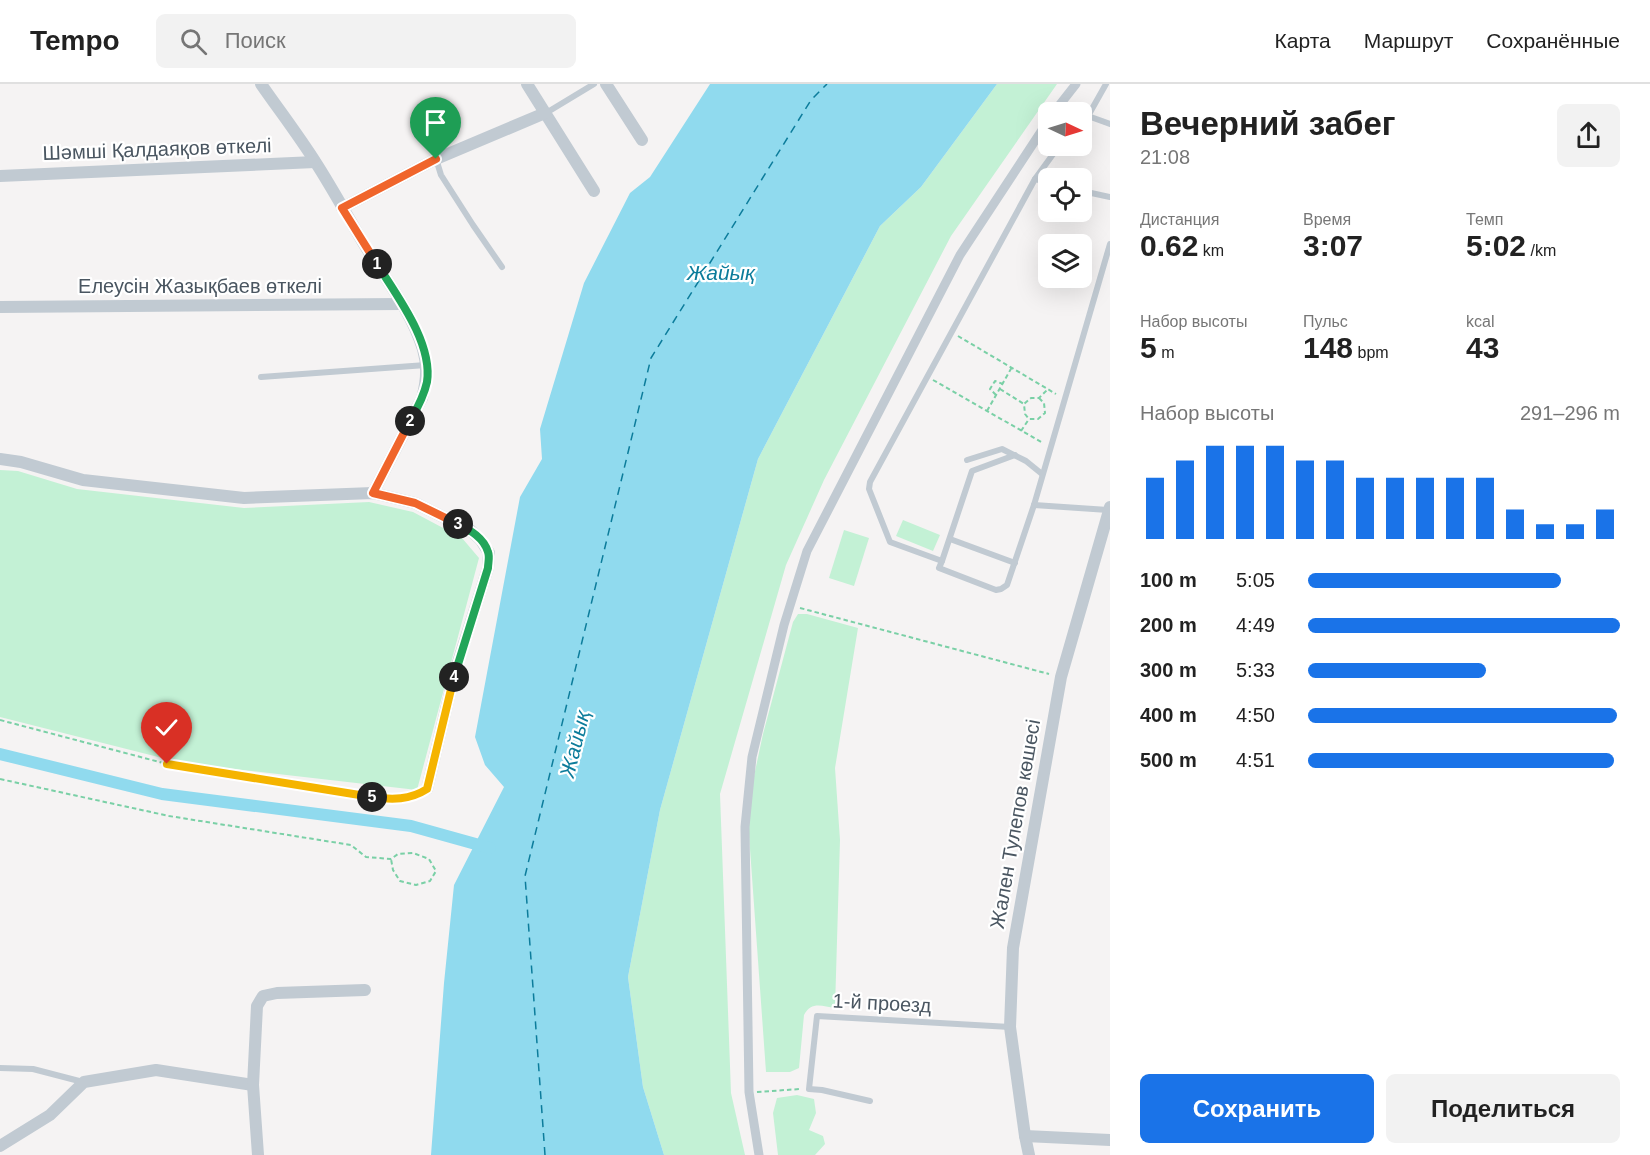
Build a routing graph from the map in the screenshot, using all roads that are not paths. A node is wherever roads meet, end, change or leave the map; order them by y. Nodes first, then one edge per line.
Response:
1 (261, 84) edge
2 (527, 84) edge
3 (594, 84) edge
4 (606, 84) edge
5 (1076, 84) edge
6 (1106, 84) edge
7 (1062, 102) edge
8 (1092, 109) edge
9 (545, 113) junction
10 (1092, 117) edge
11 (425, 123) dead end
12 (1110, 124) edge
13 (1038, 136) edge
14 (642, 140) dead end
15 (1052, 156) edge
16 (436, 159) junction
17 (315, 162) junction
18 (0, 176) edge
19 (1035, 179) junction
20 (1038, 180) edge
21 (594, 191) dead end
22 (1092, 192) edge
23 (1110, 197) edge
24 (342, 208) junction
25 (1110, 244) edge
26 (502, 267) dead end
27 (401, 304) junction
28 (0, 307) edge
29 (427, 364) junction
30 (261, 377) dead end
31 (1015, 455) junction
32 (0, 459) edge
33 (967, 460) dead end
34 (1042, 474) junction
35 (373, 493) junction
36 (1034, 505) junction
37 (1110, 509) edge
38 (950, 538) junction
39 (942, 561) junction
40 (1015, 563) junction
41 (427, 789) road end
42 (365, 990) dead end
43 (1010, 1027) junction
44 (0, 1068) edge
45 (84, 1082) junction
46 (253, 1085) junction
47 (870, 1101) dead end
48 (1025, 1136) junction
49 (1110, 1140) edge
50 (0, 1146) edge
51 (258, 1155) edge
52 (759, 1155) edge
53 (1029, 1155) edge

1 - 17 street
2 - 9 street
3 - 9 lane
4 - 14 street
5 - 7 street
6 - 8 lane
9 - 16 street
9 - 21 street
10 - 12 lane
11 - 16 lane
13 - 52 street
15 - 19 lane
16 - 24 street
16 - 26 lane
17 - 18 street, Шәмші Қалдаяқов өткелі
17 - 24 street
19 - 20 lane
19 - 39 lane
22 - 23 lane
24 - 27 street
25 - 34 lane
27 - 28 street, Елеусін Жазықбаев өткелі
27 - 29 street
29 - 30 lane
29 - 35 street
31 - 33 lane
31 - 34 lane
31 - 38 lane
32 - 35 street
34 - 36 lane
35 - 41 street
36 - 37 lane
36 - 40 lane
37 - 43 street, Жален Тулепов көшесі
38 - 39 lane
38 - 40 lane
39 - 40 lane
42 - 46 street
43 - 47 lane, 1-й проезд
43 - 48 street, Жален Тулепов көшесі
44 - 45 lane
45 - 46 street
45 - 50 street
46 - 51 street
48 - 49 street
48 - 53 street, Жален Тулепов көшесі

